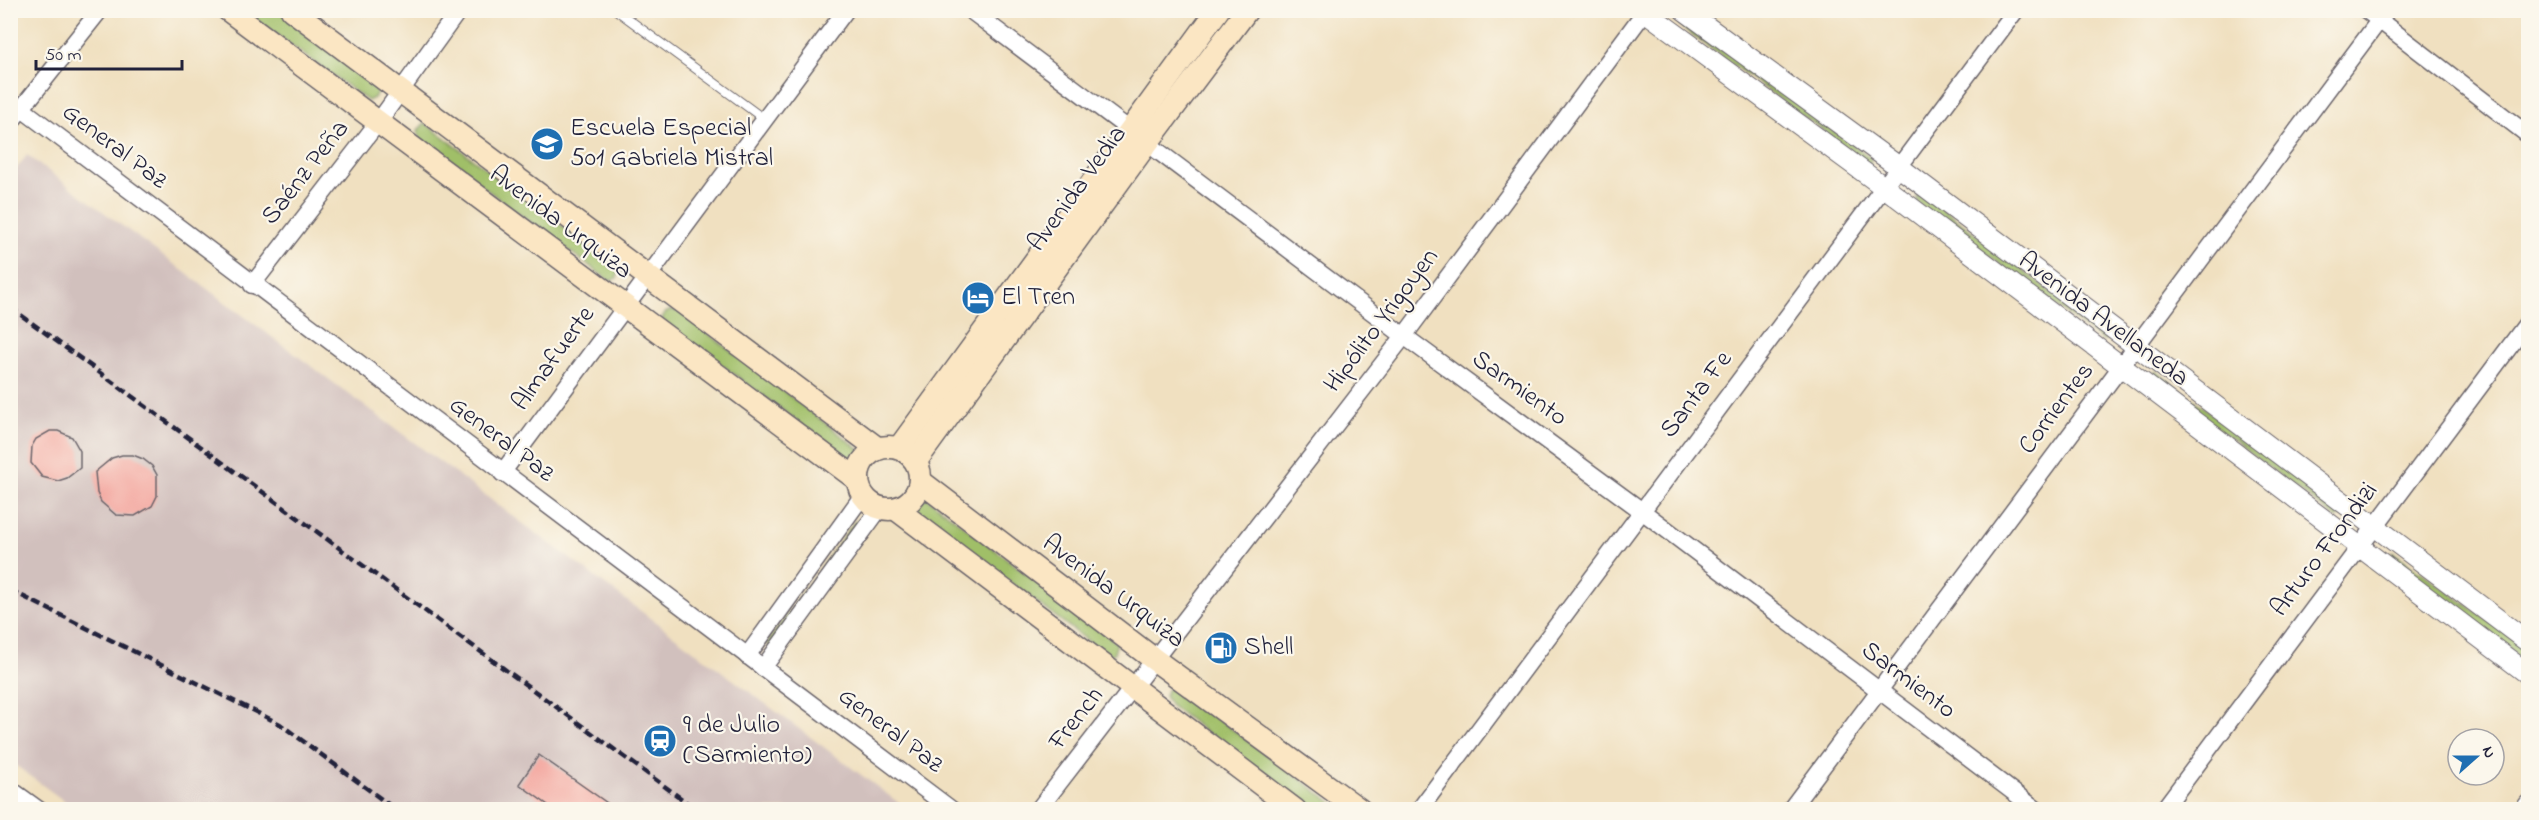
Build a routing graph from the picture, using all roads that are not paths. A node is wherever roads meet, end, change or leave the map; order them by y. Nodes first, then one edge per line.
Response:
1 (99, 10) edge
2 (228, 10) edge
3 (292, 10) edge
4 (459, 10) edge
5 (616, 10) edge
6 (846, 10) edge
7 (970, 10) edge
8 (1218, 10) edge
9 (1247, 10) edge
10 (1684, 10) edge
11 (2016, 10) edge
12 (2366, 10) edge
13 (1645, 11) edge
14 (2383, 16) edge
15 (399, 92) junction
16 (21, 109) junction
17 (764, 119) junction
18 (379, 121) junction
19 (10, 123) edge
20 (2529, 135) edge
21 (1138, 136) junction
22 (1899, 167) junction
23 (1884, 187) junction
24 (648, 275) junction
25 (252, 285) junction
26 (623, 307) junction
27 (2529, 322) edge
28 (1404, 336) junction
29 (2135, 347) junction
30 (2120, 368) junction
31 (903, 460) junction
32 (502, 472) junction
33 (874, 498) junction
34 (1642, 511) junction
35 (2375, 527) junction
36 (2360, 547) junction
37 (2529, 642) edge
38 (747, 656) junction
39 (1155, 660) junction
40 (763, 668) junction
41 (2529, 674) edge
42 (1133, 688) junction
43 (1879, 691) junction
44 (10, 789) edge
45 (2529, 803) edge
46 (39, 810) edge
47 (952, 810) edge
48 (1038, 810) edge
49 (1295, 810) edge
50 (1360, 810) edge
51 (1419, 810) edge
52 (1790, 810) edge
53 (2037, 810) edge
54 (2163, 810) edge
55 (2523, 810) edge

1 - 16 street
2 - 18 main road, Avenida Urquiza
3 - 15 main road, Avenida Urquiza
4 - 15 street, Saénz Peña
5 - 17 lane
6 - 17 street, Almafuerte
7 - 21 street, Sarmiento
8 - 21 main road, Avenida Vedia
9 - 21 main road, Avenida Vedia
10 - 22 street, Avenida Avellaneda
11 - 22 street, Santa Fe
12 - 14 street
13 - 23 street, Avenida Avellaneda
13 - 28 street, Hipólito Yrigoyen
14 - 20 street
14 - 29 street, Corrientes
15 - 18 street, Saénz Peña
15 - 24 main road, Avenida Urquiza
16 - 19 street
16 - 25 street, General Paz
17 - 24 street, Almafuerte
18 - 25 street, Saénz Peña
18 - 26 main road, Avenida Urquiza
21 - 28 street, Sarmiento
21 - 31 main road, Avenida Vedia
22 - 23 street, Santa Fe
22 - 29 street, Avenida Avellaneda
23 - 30 street, Avenida Avellaneda
23 - 34 street, Santa Fe
24 - 26 street, Almafuerte
24 - 31 main road, Avenida Urquiza
25 - 32 street, General Paz
26 - 32 street, Almafuerte
26 - 33 main road, Avenida Urquiza
27 - 35 street, Arturo Frondizi
28 - 34 street, Sarmiento
28 - 39 street, Hipólito Yrigoyen
29 - 30 street, Corrientes
29 - 35 street, Avenida Avellaneda
30 - 36 street, Avenida Avellaneda
30 - 43 street, Corrientes
31 - 33 main road
31 - 33 main road
31 - 39 main road, Avenida Urquiza
32 - 38 street, General Paz
33 - 38 street
33 - 40 street
33 - 42 main road, Avenida Urquiza
34 - 43 street, Sarmiento
34 - 51 street, Santa Fe
35 - 36 street, Arturo Frondizi
35 - 37 street, Avenida Avellaneda
36 - 41 street, Avenida Avellaneda
36 - 54 street, Arturo Frondizi
38 - 40 street, General Paz
39 - 42 street, French
39 - 50 main road, Avenida Urquiza
40 - 47 street, General Paz
42 - 48 street, French
42 - 49 main road, Avenida Urquiza
43 - 52 street, Corrientes
43 - 53 street, Sarmiento
44 - 46 street
45 - 55 street

